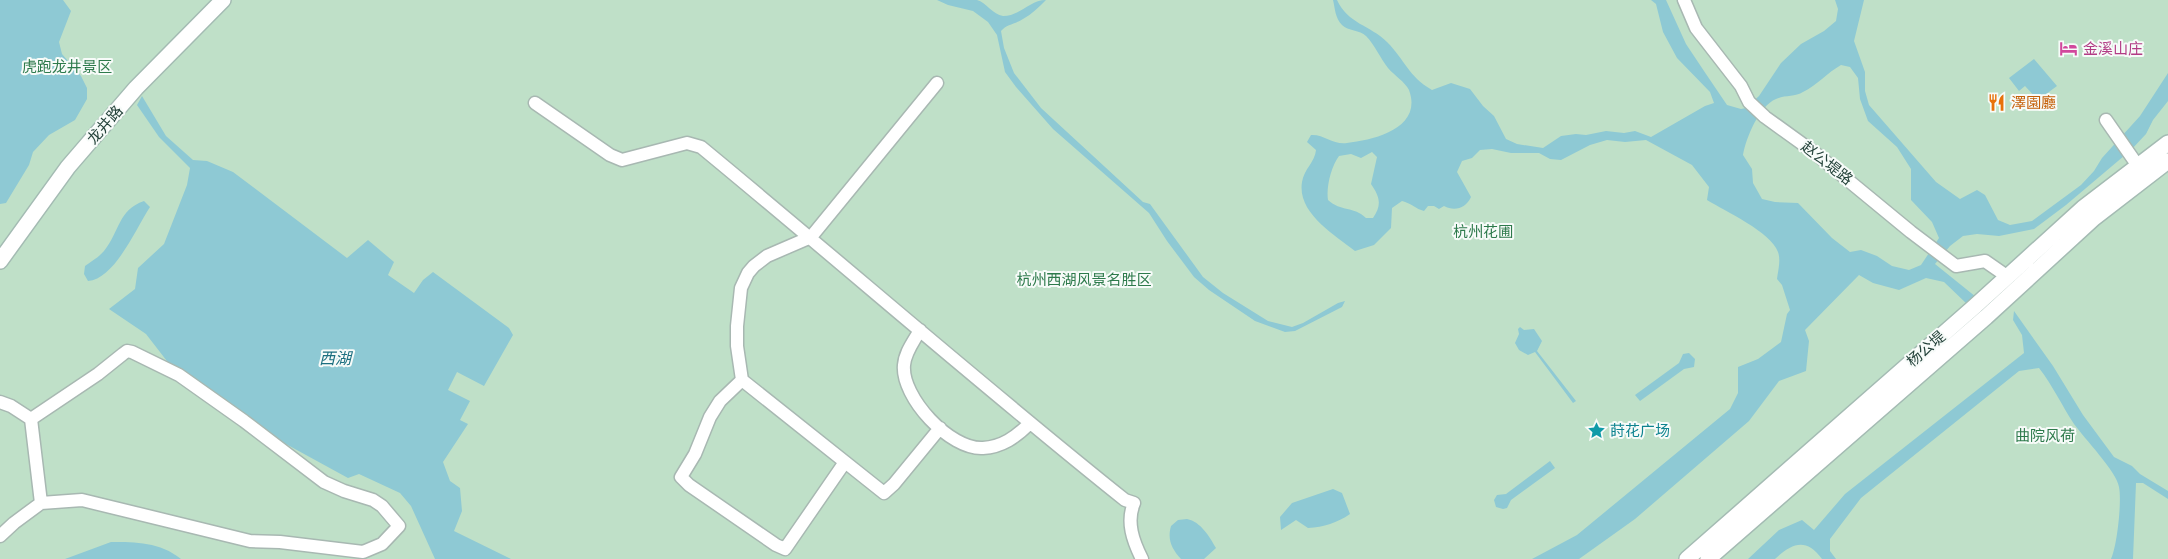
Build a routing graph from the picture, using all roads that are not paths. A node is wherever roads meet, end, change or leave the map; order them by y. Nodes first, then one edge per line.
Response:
1 (222, 0) edge
2 (1684, 0) edge
3 (937, 83) dead end
4 (535, 102) dead end
5 (2106, 120) dead end
6 (2168, 143) edge
7 (2168, 161) edge
8 (2138, 166) junction
9 (811, 237) junction
10 (1, 256) edge
11 (2008, 276) junction
12 (920, 330) junction
13 (742, 380) junction
14 (0, 402) edge
15 (31, 419) junction
16 (1029, 424) junction
17 (940, 428) junction
18 (845, 462) junction
19 (41, 503) junction
20 (0, 536) edge
21 (1142, 559) edge
22 (1687, 559) edge
23 (1708, 559) edge

1 - 10 main road, 龙井路
2 - 11 street, 赵公堤路
3 - 9 street
4 - 9 street
5 - 8 street
6 - 8 main road, 杨公堤
7 - 23 main road, 杨公堤
8 - 11 main road, 杨公堤
9 - 12 street
9 - 13 street
11 - 22 main road, 杨公堤
12 - 16 street
12 - 17 street
13 - 18 street
13 - 18 street
14 - 15 street
15 - 19 street
15 - 19 street
16 - 17 street
16 - 21 street
17 - 18 street
19 - 20 street

